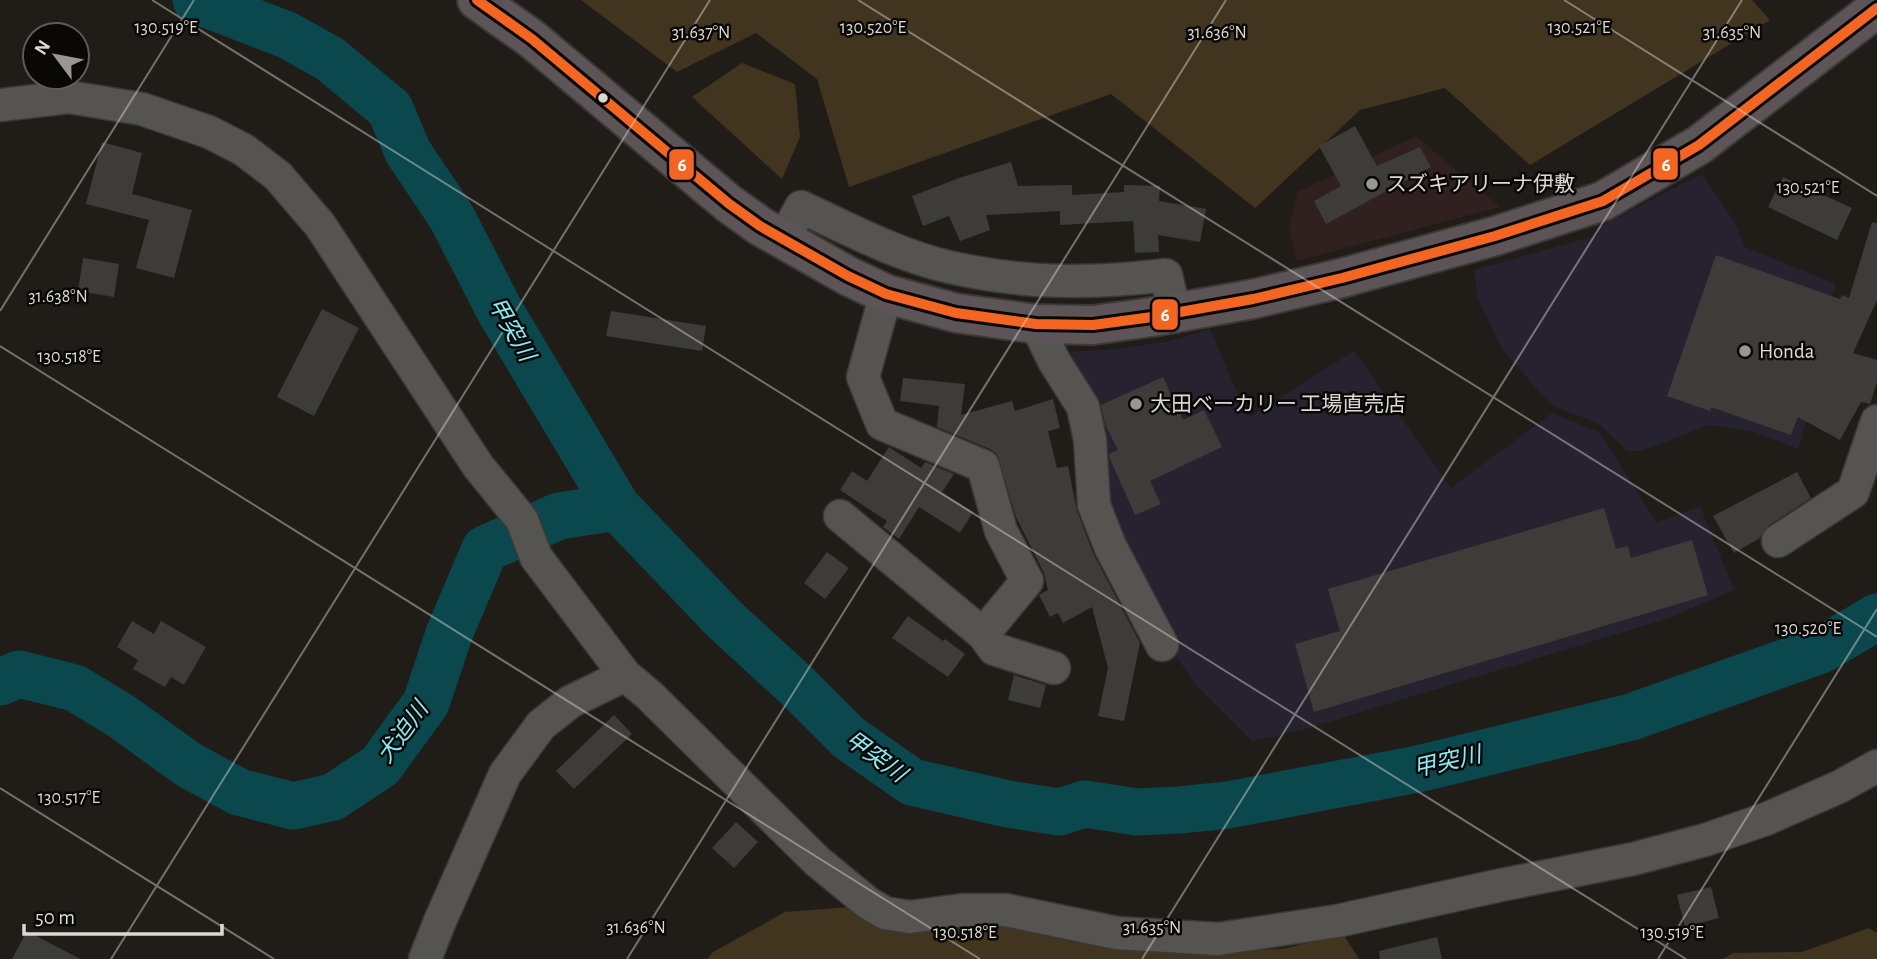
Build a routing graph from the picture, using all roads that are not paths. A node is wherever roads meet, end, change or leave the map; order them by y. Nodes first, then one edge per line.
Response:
1 (477, 0) edge
2 (1877, 8) edge
3 (0, 105) edge
4 (783, 240) junction
5 (886, 293) junction
6 (1175, 313) junction
7 (1036, 324) junction
8 (1877, 421) edge
9 (841, 516) dead end
10 (1778, 541) dead end
11 (983, 634) junction
12 (1162, 645) dead end
13 (1054, 668) dead end
14 (625, 676) junction
15 (1877, 766) edge
16 (425, 959) edge

1 - 4 highway
2 - 6 highway
3 - 14 street
4 - 5 highway
4 - 6 street
5 - 7 highway
5 - 11 street
6 - 7 highway
7 - 12 street
8 - 10 street
9 - 11 street
11 - 13 street
14 - 15 street
14 - 16 street

